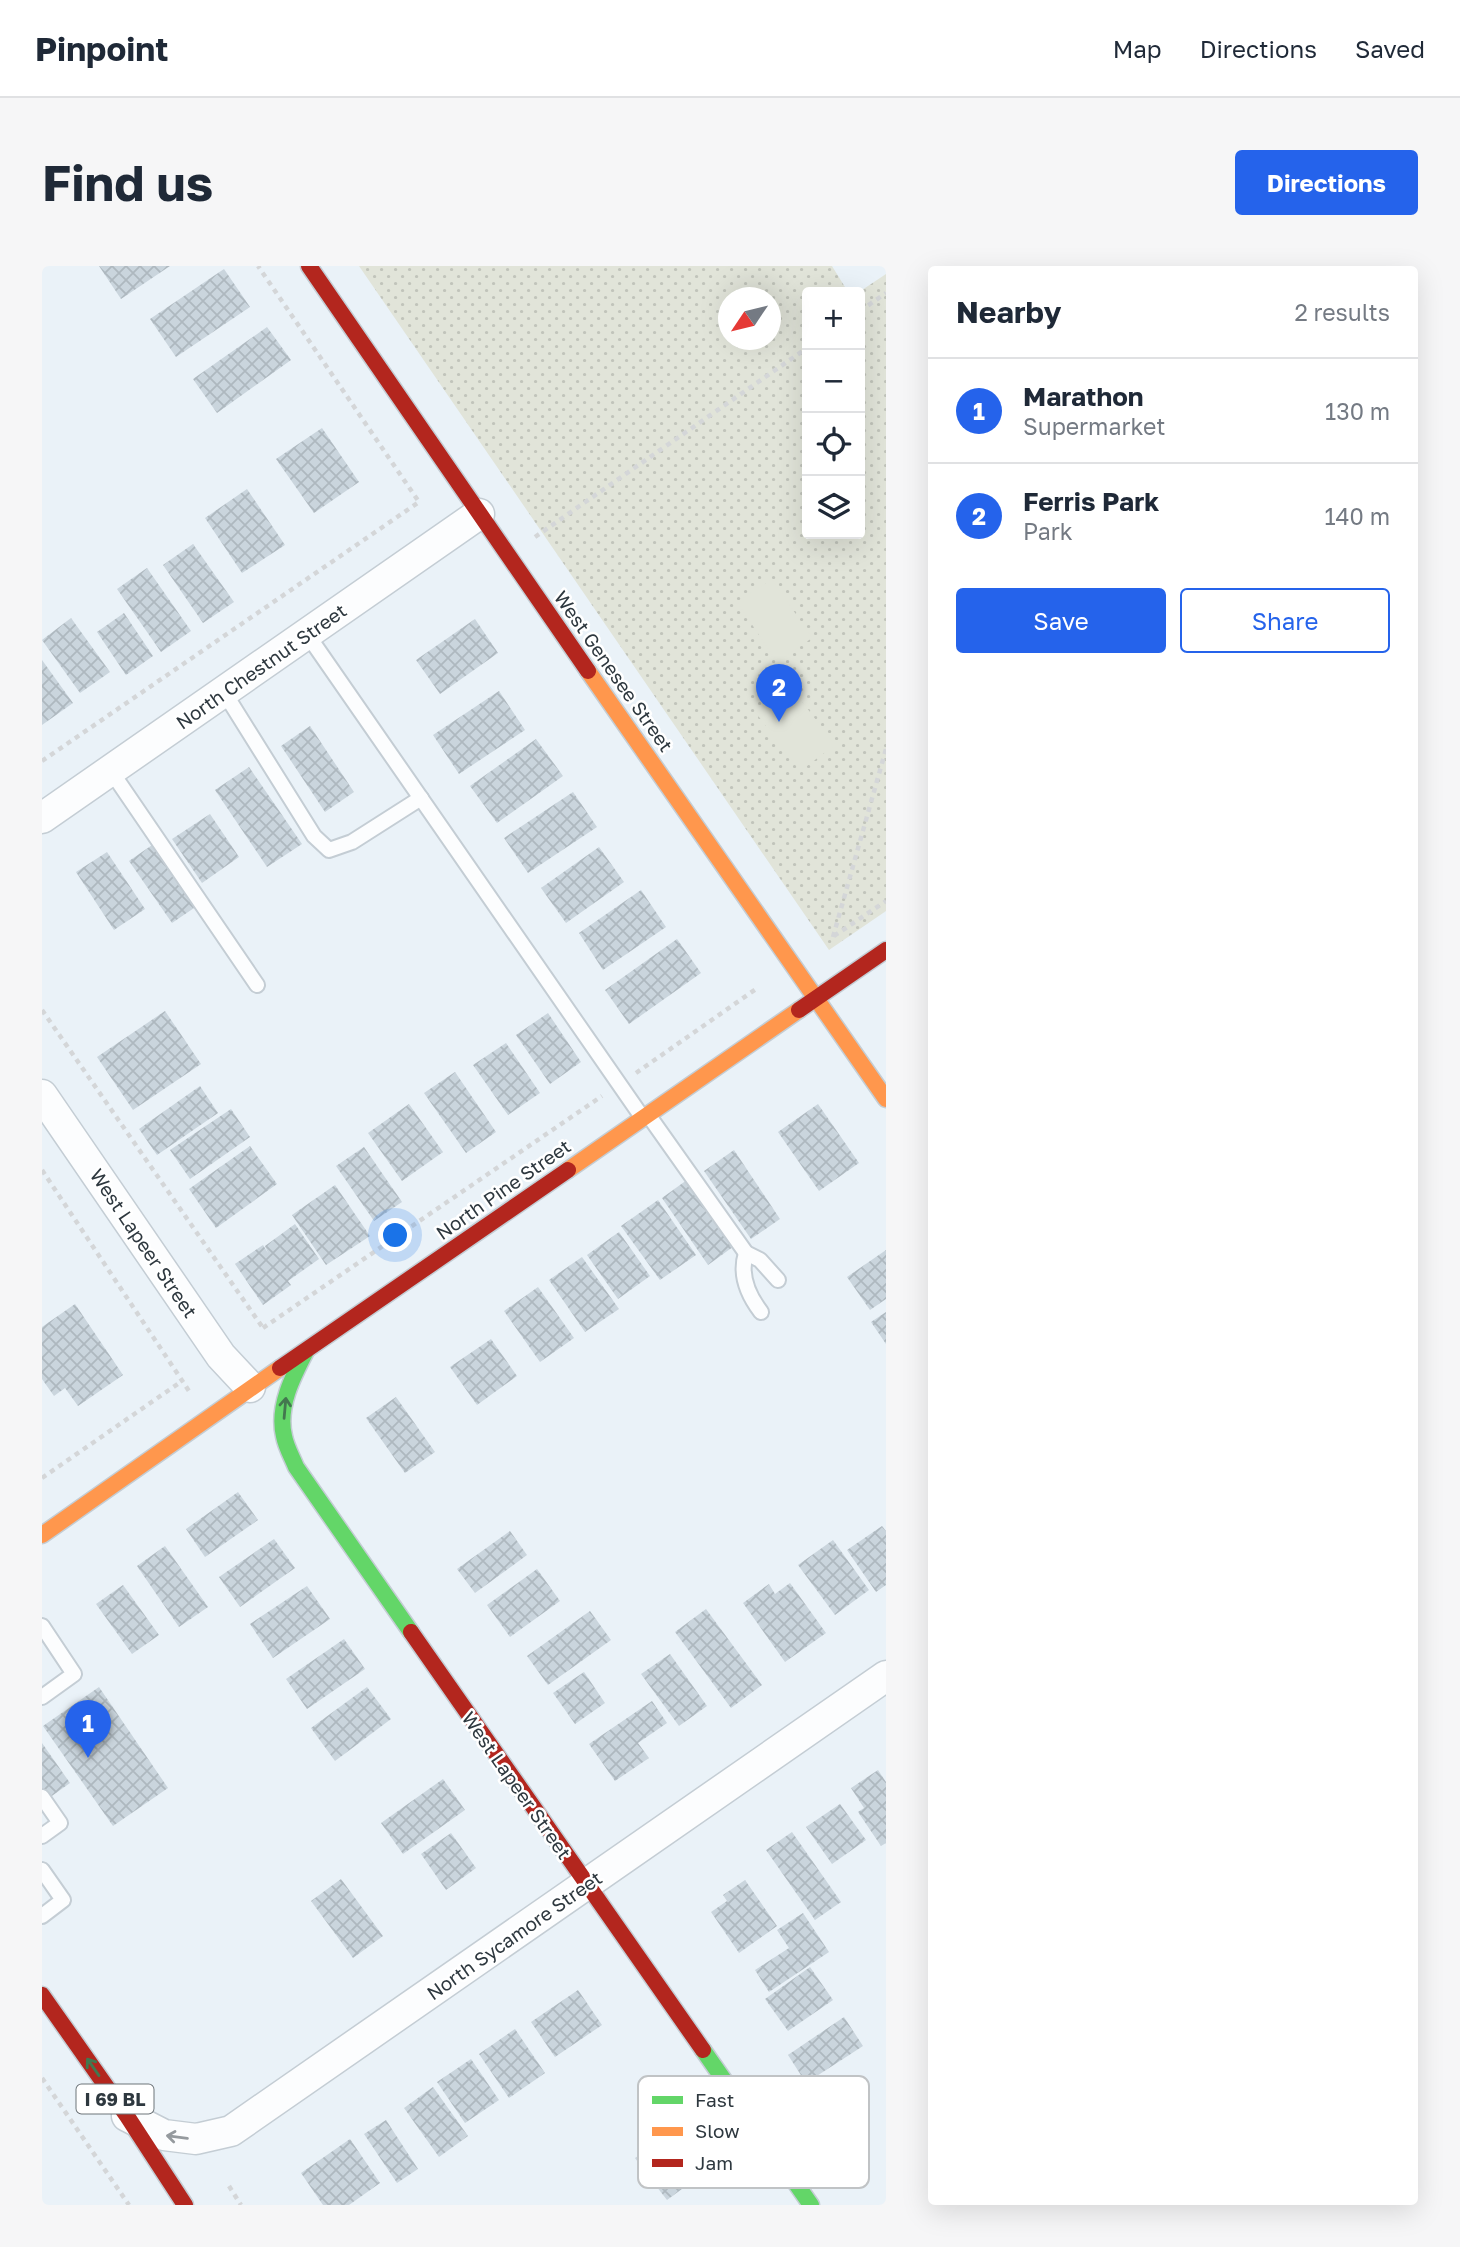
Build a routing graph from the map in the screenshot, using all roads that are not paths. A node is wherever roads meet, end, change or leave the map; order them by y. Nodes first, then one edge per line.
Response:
1 (309, 266) edge
2 (479, 513) junction
3 (307, 634) junction
4 (224, 692) junction
5 (111, 771) junction
6 (421, 798) junction
7 (42, 818) edge
8 (886, 950) edge
9 (257, 985) dead end
10 (816, 998) junction
11 (42, 1095) edge
12 (886, 1099) edge
13 (645, 1116) junction
14 (746, 1253) junction
15 (778, 1280) dead end
16 (761, 1312) dead end
17 (306, 1352) junction
18 (250, 1387) junction
19 (42, 1535) edge
20 (42, 1626) edge
21 (886, 1676) edge
22 (42, 1697) edge
23 (42, 1797) edge
24 (42, 1836) edge
25 (42, 1870) edge
26 (586, 1884) junction
27 (42, 1916) edge
28 (42, 1995) edge
29 (721, 2076) edge
30 (127, 2116) junction
31 (799, 2188) edge
32 (185, 2205) edge
33 (811, 2205) edge

1 - 2 street, West Genesee Street
2 - 3 street, North Chestnut Street
2 - 10 street, West Genesee Street
3 - 4 street, North Chestnut Street
3 - 6 lane
4 - 5 street, North Chestnut Street
4 - 6 lane
5 - 7 street, North Chestnut Street
5 - 9 lane
6 - 13 lane
8 - 10 street, North Pine Street
10 - 12 street, West Genesee Street
10 - 13 street, North Pine Street
11 - 18 street, West Lapeer Street
13 - 14 lane
13 - 17 street, North Pine Street
14 - 15 lane
14 - 16 lane
17 - 18 street, North Pine Street
26 -> 17 street, West Lapeer Street
18 - 19 street, North Pine Street
20 - 22 lane
21 - 26 street, North Sycamore Street
23 - 24 lane
25 - 27 lane
26 - 29 street, West Lapeer Street
26 -> 30 street, North Sycamore Street
30 -> 28 street, I 69 BL
30 - 32 street, I 69 BL
31 - 33 street, West Lapeer Street

